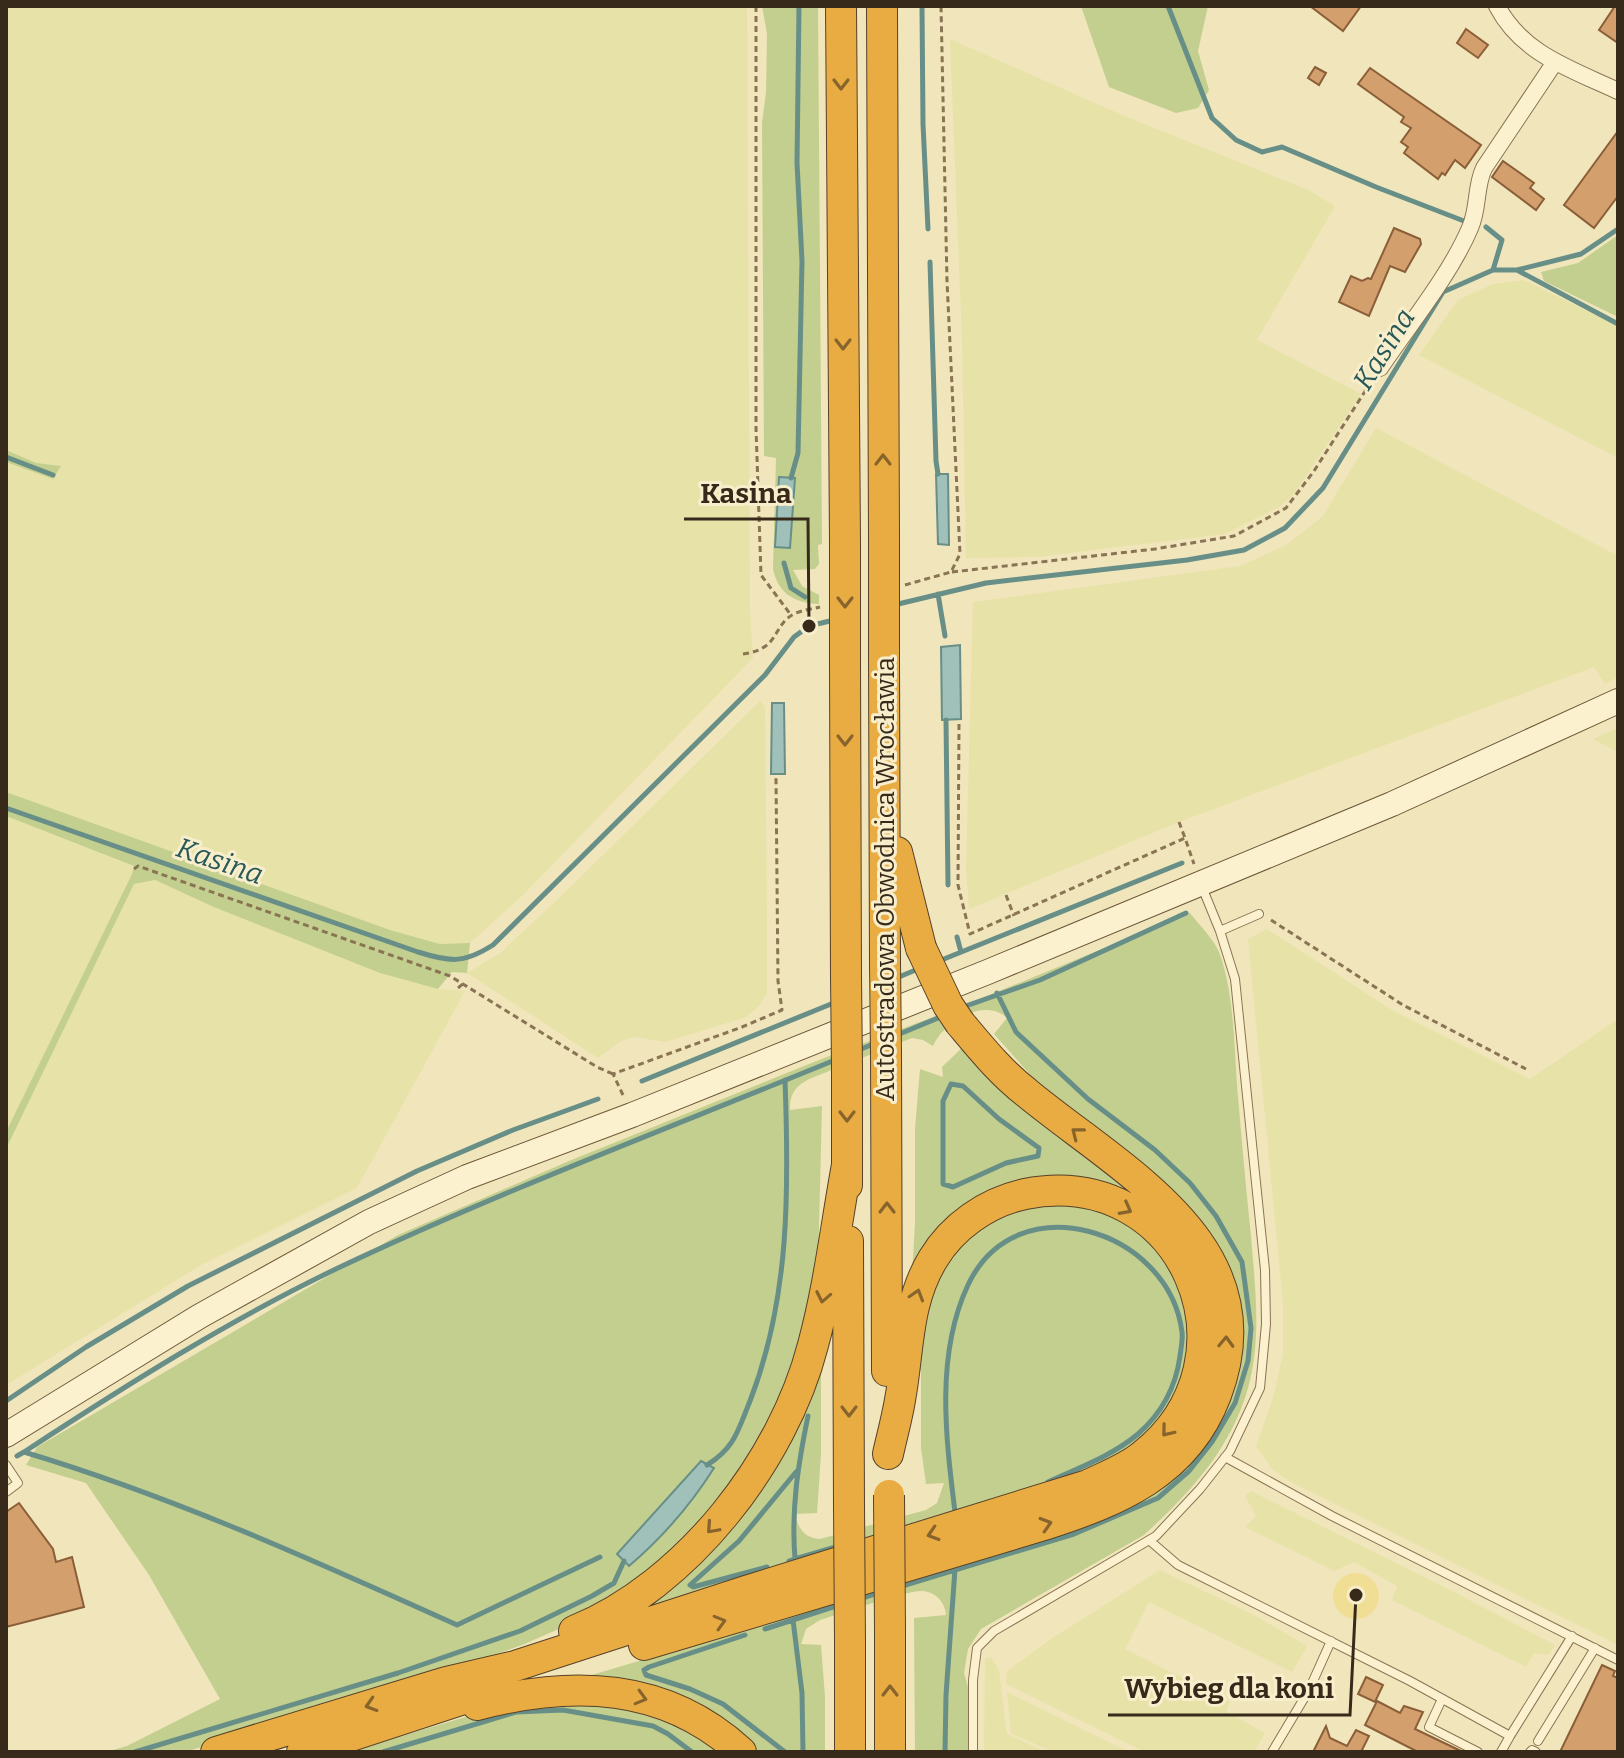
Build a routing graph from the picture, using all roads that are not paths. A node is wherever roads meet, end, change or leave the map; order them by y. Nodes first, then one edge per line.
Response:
1 (841, 6) edge
2 (882, 6) edge
3 (1497, 6) edge
4 (1555, 62) junction
5 (1618, 91) edge
6 (1380, 368) road end
7 (1618, 701) edge
8 (885, 802) junction
9 (1200, 883) junction
10 (1259, 914) road end
11 (1220, 931) junction
12 (847, 1165) junction
13 (6, 1435) edge
14 (888, 1454) junction
15 (1225, 1457) junction
16 (6, 1465) edge
17 (6, 1492) edge
18 (1149, 1540) junction
19 (1572, 1636) junction
20 (1331, 1641) junction
21 (1595, 1648) junction
22 (1618, 1660) edge
23 (446, 1682) junction
24 (1442, 1699) junction
25 (379, 1729) junction
26 (1510, 1736) junction
27 (1538, 1741) dead end
28 (216, 1752) edge
29 (302, 1752) edge
30 (741, 1752) edge
31 (850, 1752) edge
32 (890, 1752) edge
33 (973, 1752) edge
34 (1272, 1752) edge
35 (1478, 1752) edge
36 (1501, 1752) edge

1 -> 12 highway, Autostradowa Obwodnica Wrocławia, bridge
8 -> 2 highway, Autostradowa Obwodnica Wrocławia, bridge
3 - 4 street
4 - 5 street
4 - 6 street
7 - 9 main road
14 -> 8 highway, Autostradowa Obwodnica Wrocławia, bridge
25 -> 8 highway, bridge
9 - 11 lane
9 - 13 main road
10 - 11 lane
11 - 15 lane
12 -> 23 highway
12 -> 31 highway, Autostradowa Obwodnica Wrocławia, bridge
14 -> 23 highway
32 -> 14 highway, Autostradowa Obwodnica Wrocławia, bridge
15 - 18 lane
15 - 19 lane
16 - 17 lane
18 - 20 lane
18 - 33 lane
19 - 21 lane
19 - 26 lane
20 - 24 lane
20 - 34 lane
21 - 22 lane
21 - 27 lane
23 -> 28 highway
24 - 26 lane
24 - 35 lane
25 - 29 highway
25 -> 30 highway
26 - 36 lane

